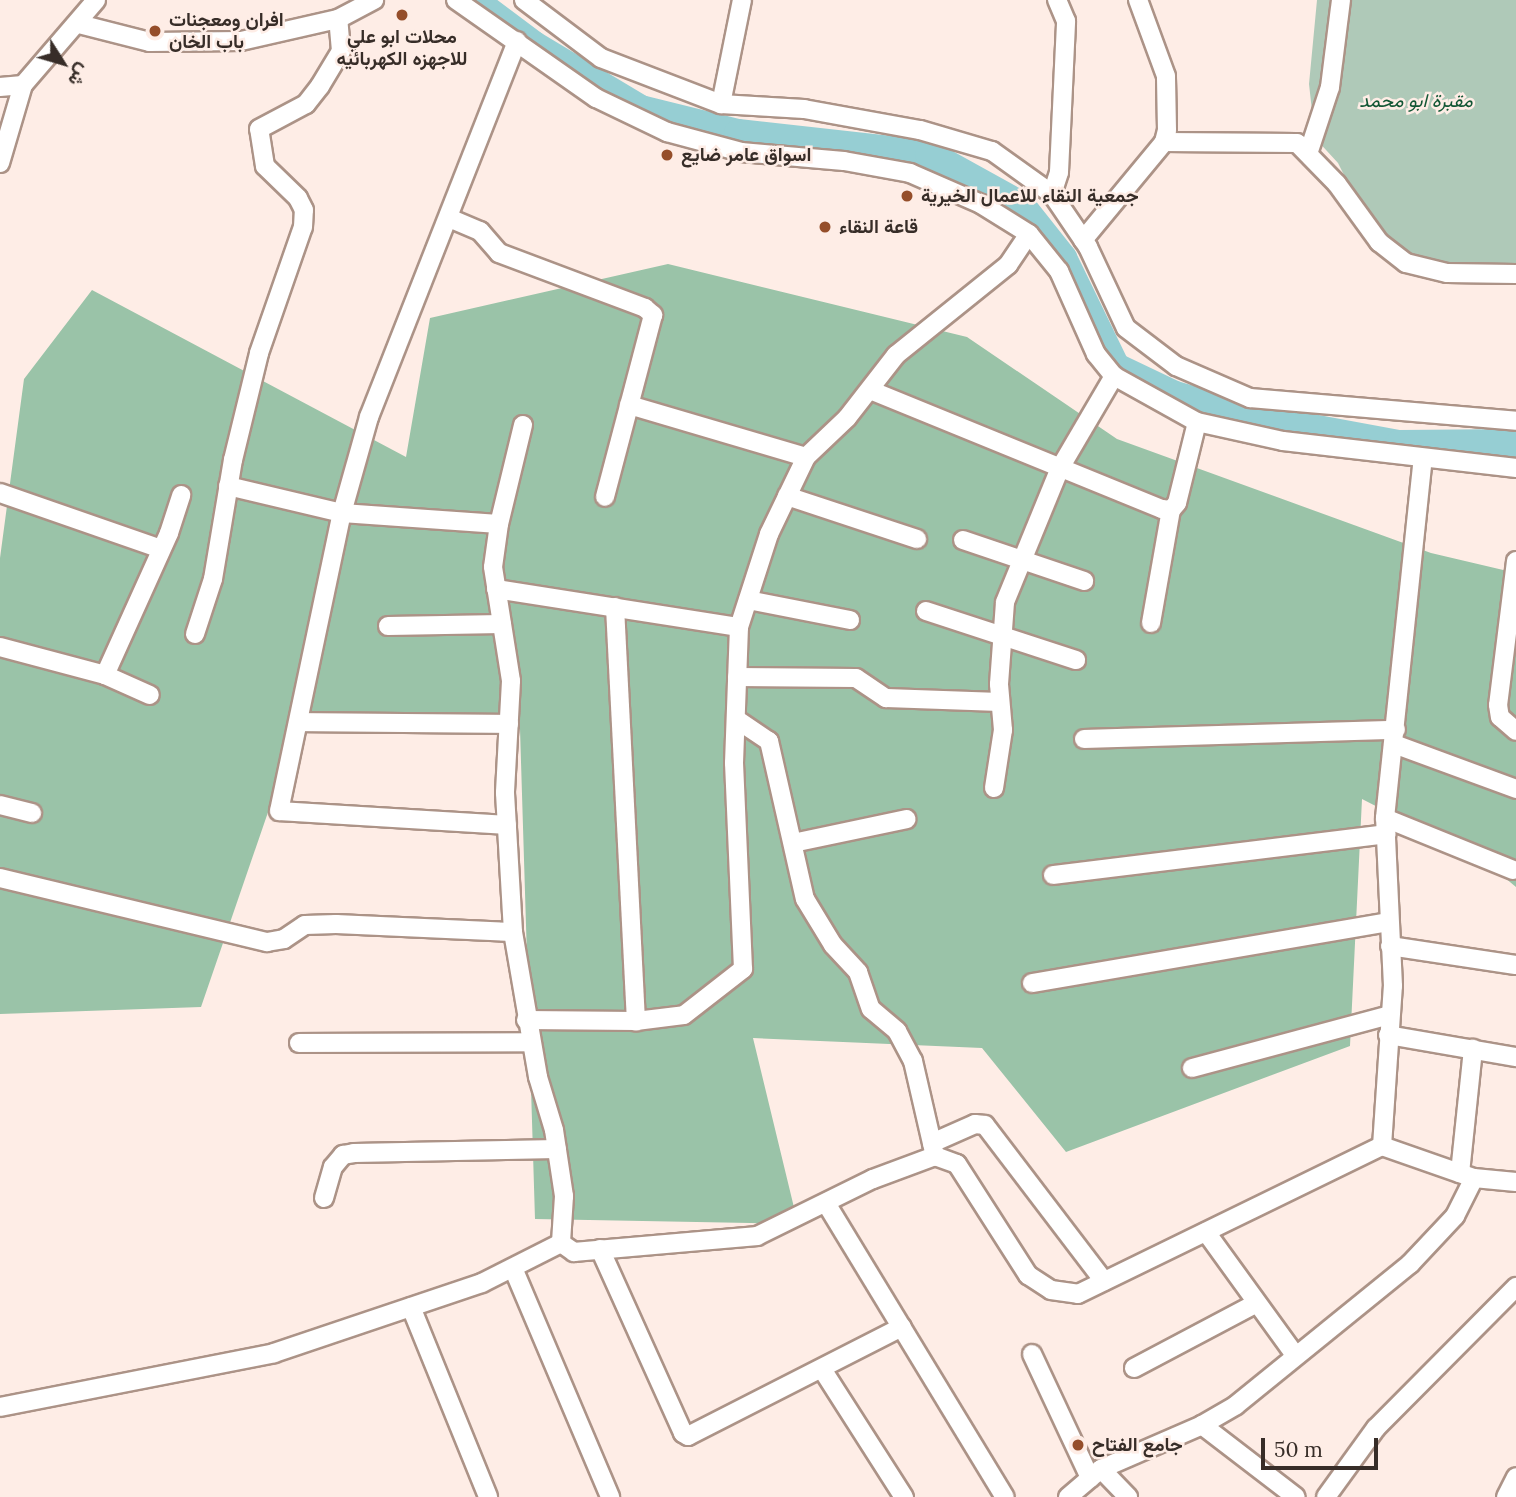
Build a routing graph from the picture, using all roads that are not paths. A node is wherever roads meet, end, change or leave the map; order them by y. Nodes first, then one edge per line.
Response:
1 (96, 0) edge
2 (374, 0) edge
3 (456, 0) edge
4 (524, 0) edge
5 (742, 0) edge
6 (1057, 0) edge
7 (1138, 0) edge
8 (1341, 0) edge
9 (338, 19) junction
10 (79, 24) junction
11 (517, 41) junction
12 (23, 85) junction
13 (0, 87) edge
14 (721, 104) junction
15 (1164, 142) junction
16 (1309, 152) junction
17 (0, 163) edge
18 (1052, 194) junction
19 (449, 218) junction
20 (1030, 234) junction
21 (1083, 240) junction
22 (1516, 274) edge
23 (1114, 376) junction
24 (870, 390) junction
25 (629, 405) junction
26 (1516, 421) edge
27 (1197, 422) junction
28 (523, 425) dead end
29 (806, 457) junction
30 (1423, 458) junction
31 (1060, 468) junction
32 (1516, 468) edge
33 (228, 486) junction
34 (0, 494) edge
35 (181, 495) dead end
36 (787, 496) junction
37 (605, 497) dead end
38 (1171, 510) junction
39 (342, 513) junction
40 (499, 524) junction
41 (918, 539) dead end
42 (963, 540) dead end
43 (161, 549) junction
44 (1020, 559) junction
45 (1516, 561) edge
46 (1083, 581) dead end
47 (496, 589) junction
48 (1514, 590) edge
49 (748, 600) junction
50 (615, 607) junction
51 (926, 611) dead end
52 (850, 620) dead end
53 (1151, 623) dead end
54 (502, 624) junction
55 (388, 626) dead end
56 (739, 627) junction
57 (195, 634) dead end
58 (1003, 635) junction
59 (0, 647) edge
60 (1076, 660) dead end
61 (1509, 661) edge
62 (105, 676) junction
63 (737, 677) junction
64 (150, 695) dead end
65 (1000, 702) junction
66 (736, 719) junction
67 (299, 722) junction
68 (509, 724) junction
69 (1516, 731) edge
70 (1395, 737) junction
71 (1084, 739) dead end
72 (994, 788) dead end
73 (1516, 789) edge
74 (0, 805) edge
75 (32, 813) dead end
76 (907, 820) dead end
77 (507, 825) junction
78 (1386, 826) junction
79 (793, 843) junction
80 (1513, 870) dead end
81 (1053, 875) dead end
82 (0, 878) edge
83 (1388, 922) junction
84 (513, 932) junction
85 (1390, 946) junction
86 (1516, 965) edge
87 (1032, 983) dead end
88 (1391, 1015) junction
89 (526, 1020) junction
90 (636, 1021) junction
91 (1388, 1035) junction
92 (531, 1042) junction
93 (299, 1043) dead end
94 (1473, 1049) junction
95 (1516, 1057) edge
96 (1192, 1068) dead end
97 (1382, 1146) junction
98 (556, 1149) junction
99 (934, 1149) junction
100 (1467, 1175) junction
101 (1516, 1182) edge
102 (324, 1198) dead end
103 (825, 1203) junction
104 (1206, 1232) junction
105 (561, 1244) junction
106 (600, 1249) junction
107 (513, 1268) junction
108 (1104, 1281) junction
109 (1516, 1287) edge
110 (1257, 1303) junction
111 (411, 1307) junction
112 (902, 1327) junction
113 (1032, 1354) dead end
114 (1295, 1355) junction
115 (1134, 1368) dead end
116 (822, 1369) junction
117 (0, 1407) edge
118 (1202, 1425) junction
119 (1096, 1473) junction
120 (1516, 1478) edge
121 (488, 1497) edge
122 (610, 1497) edge
123 (904, 1497) edge
124 (1005, 1497) edge
125 (1068, 1497) edge
126 (1128, 1497) edge
127 (1296, 1497) edge
128 (1326, 1497) edge
129 (1506, 1497) edge

1 - 10 street
2 - 9 street
3 - 11 street
4 - 14 street
5 - 14 street
6 - 18 street
7 - 15 street
8 - 16 street
9 - 10 street
9 - 33 street
10 - 12 street
11 - 19 street
11 - 20 street
12 - 13 street
12 - 17 street
14 - 18 street
15 - 16 street
15 - 21 street
16 - 22 street
18 - 21 street
19 - 25 street
19 - 39 street
20 - 23 street
20 - 24 street
21 - 26 street
23 - 27 street
23 - 31 street
24 - 29 street
24 - 31 street
25 - 29 street
25 - 37 street
27 - 30 street
27 - 38 street
28 - 40 street
29 - 36 street
30 - 32 street
30 - 70 street
31 - 38 street
31 - 44 street
33 - 39 street
33 - 57 street
34 - 43 street
35 - 43 street
36 - 41 street
36 - 49 street
38 - 53 street
39 - 40 street
39 - 67 street
40 - 47 street
42 - 44 street
43 - 62 street
44 - 46 street
44 - 58 street
45 - 48 street
47 - 50 street
47 - 54 street
48 - 61 street
49 - 52 street
49 - 56 street
50 - 56 street
50 - 90 street
51 - 58 street
54 - 55 street
54 - 68 street
56 - 63 street
58 - 60 street
58 - 65 street
59 - 62 street
61 - 69 street
62 - 64 street
63 - 65 street
63 - 66 street
65 - 72 street
66 - 79 street
66 - 90 street
67 - 68 street
67 - 77 street
68 - 77 street
70 - 71 street
70 - 73 street
70 - 78 street
74 - 75 street
76 - 79 street
77 - 84 street
78 - 80 street
78 - 81 street
78 - 83 street
79 - 99 street
82 - 84 street
83 - 85 street
83 - 87 street
84 - 89 street
85 - 86 street
85 - 88 street
88 - 91 street
88 - 96 street
89 - 90 street
89 - 92 street
91 - 94 street
91 - 97 street
92 - 93 street
92 - 98 street
94 - 95 street
94 - 100 street
97 - 100 street
97 - 104 street
98 - 102 street
98 - 105 street
99 - 103 street
99 - 108 street
99 - 108 street
100 - 101 street
100 - 114 street
103 - 106 street
103 - 112 street
104 - 108 street
104 - 110 street
105 - 106 street
105 - 107 street
106 - 116 street
107 - 111 street
107 - 122 street
109 - 128 street
110 - 114 street
110 - 115 street
111 - 117 street
111 - 121 street
112 - 116 street
112 - 124 street
113 - 119 street
114 - 118 street
116 - 123 street
118 - 119 street
118 - 127 street
119 - 125 street
119 - 126 street
120 - 129 street

